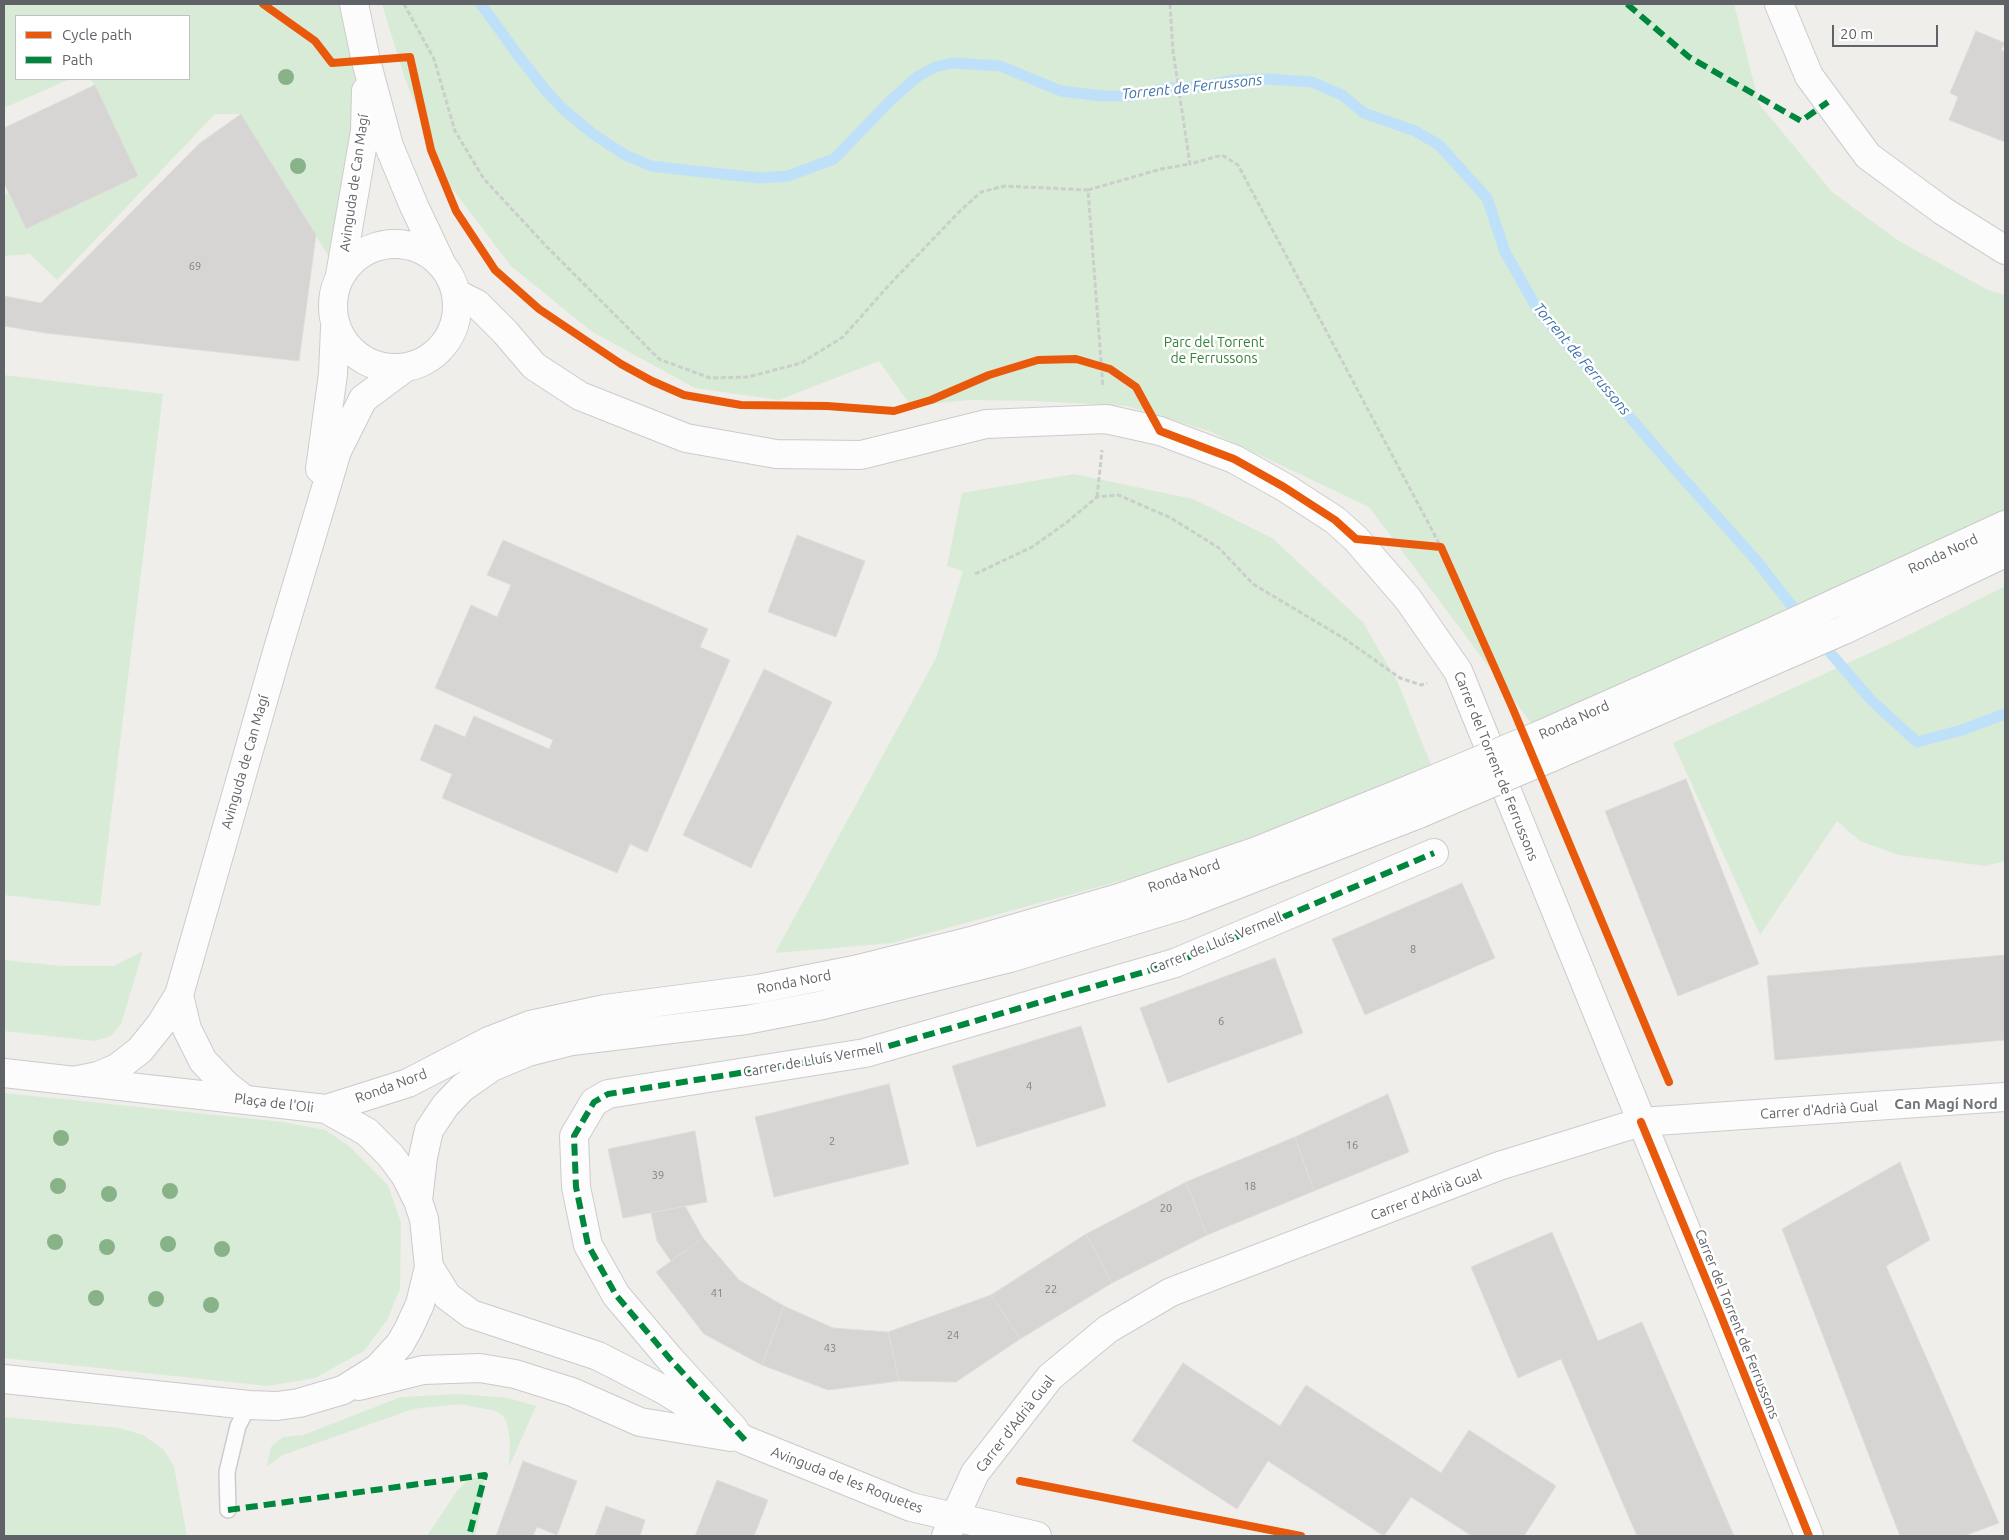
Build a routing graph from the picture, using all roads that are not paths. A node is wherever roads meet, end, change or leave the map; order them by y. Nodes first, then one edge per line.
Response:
1 (354, 4) edge
2 (1779, 4) edge
3 (366, 60) junction
4 (2005, 250) edge
5 (441, 263) junction
6 (340, 275) junction
7 (457, 294) junction
8 (335, 328) junction
9 (406, 367) junction
10 (2005, 525) edge
11 (314, 530) junction
12 (2005, 553) edge
13 (1545, 747) junction
14 (1416, 801) junction
15 (1434, 853) dead end
16 (179, 995) junction
17 (4, 1073) edge
18 (78, 1080) junction
19 (2005, 1097) edge
20 (244, 1099) junction
21 (326, 1109) junction
22 (1641, 1122) junction
23 (418, 1201) junction
24 (429, 1267) junction
25 (4, 1379) edge
26 (343, 1390) junction
27 (249, 1405) junction
28 (745, 1440) junction
29 (228, 1510) dead end
30 (950, 1527) edge
31 (1037, 1536) edge
32 (1809, 1536) edge

1 - 3 street, Avinguda de Can Magí
2 - 4 street
3 - 5 street, Avinguda de Can Magí
3 - 6 street, Avinguda de Can Magí
5 - 6 street
5 - 7 street
6 - 8 street
7 - 9 street
7 - 22 street, Carrer del Torrent de Ferrussons
8 - 9 street
8 - 11 street, Avinguda de Can Magí
9 - 11 street, Avinguda de Can Magí
10 - 13 street, Ronda Nord
11 - 16 street, Avinguda de Can Magí
12 - 13 street, Ronda Nord
13 - 14 street, Ronda Nord, bridge
14 - 21 street, Ronda Nord
14 - 23 street, Ronda Nord
15 - 28 street, Carrer de Lluís Vermell
16 - 18 street, Avinguda de Can Magí
16 - 20 street, Avinguda de Can Magí
17 - 18 street, Plaça de l'Oli
18 - 20 street, Plaça de l'Oli
19 - 22 street, Carrer d'Adrià Gual
20 - 21 street, Plaça de l'Oli
21 - 23 street, Plaça de l'Oli
22 - 30 street, Carrer d'Adrià Gual
22 - 32 street, Carrer del Torrent de Ferrussons
23 - 24 street, Plaça de l'Oli
24 - 26 street, Plaça de l'Oli
24 - 28 street, Avinguda de les Roquetes
25 - 27 street, Plaça de l'Oli
26 - 27 street, Plaça de l'Oli
26 - 28 street, Avinguda de les Roquetes
27 - 29 lane
28 - 30 street, Avinguda de les Roquetes
30 - 31 street, Avinguda de les Roquetes

